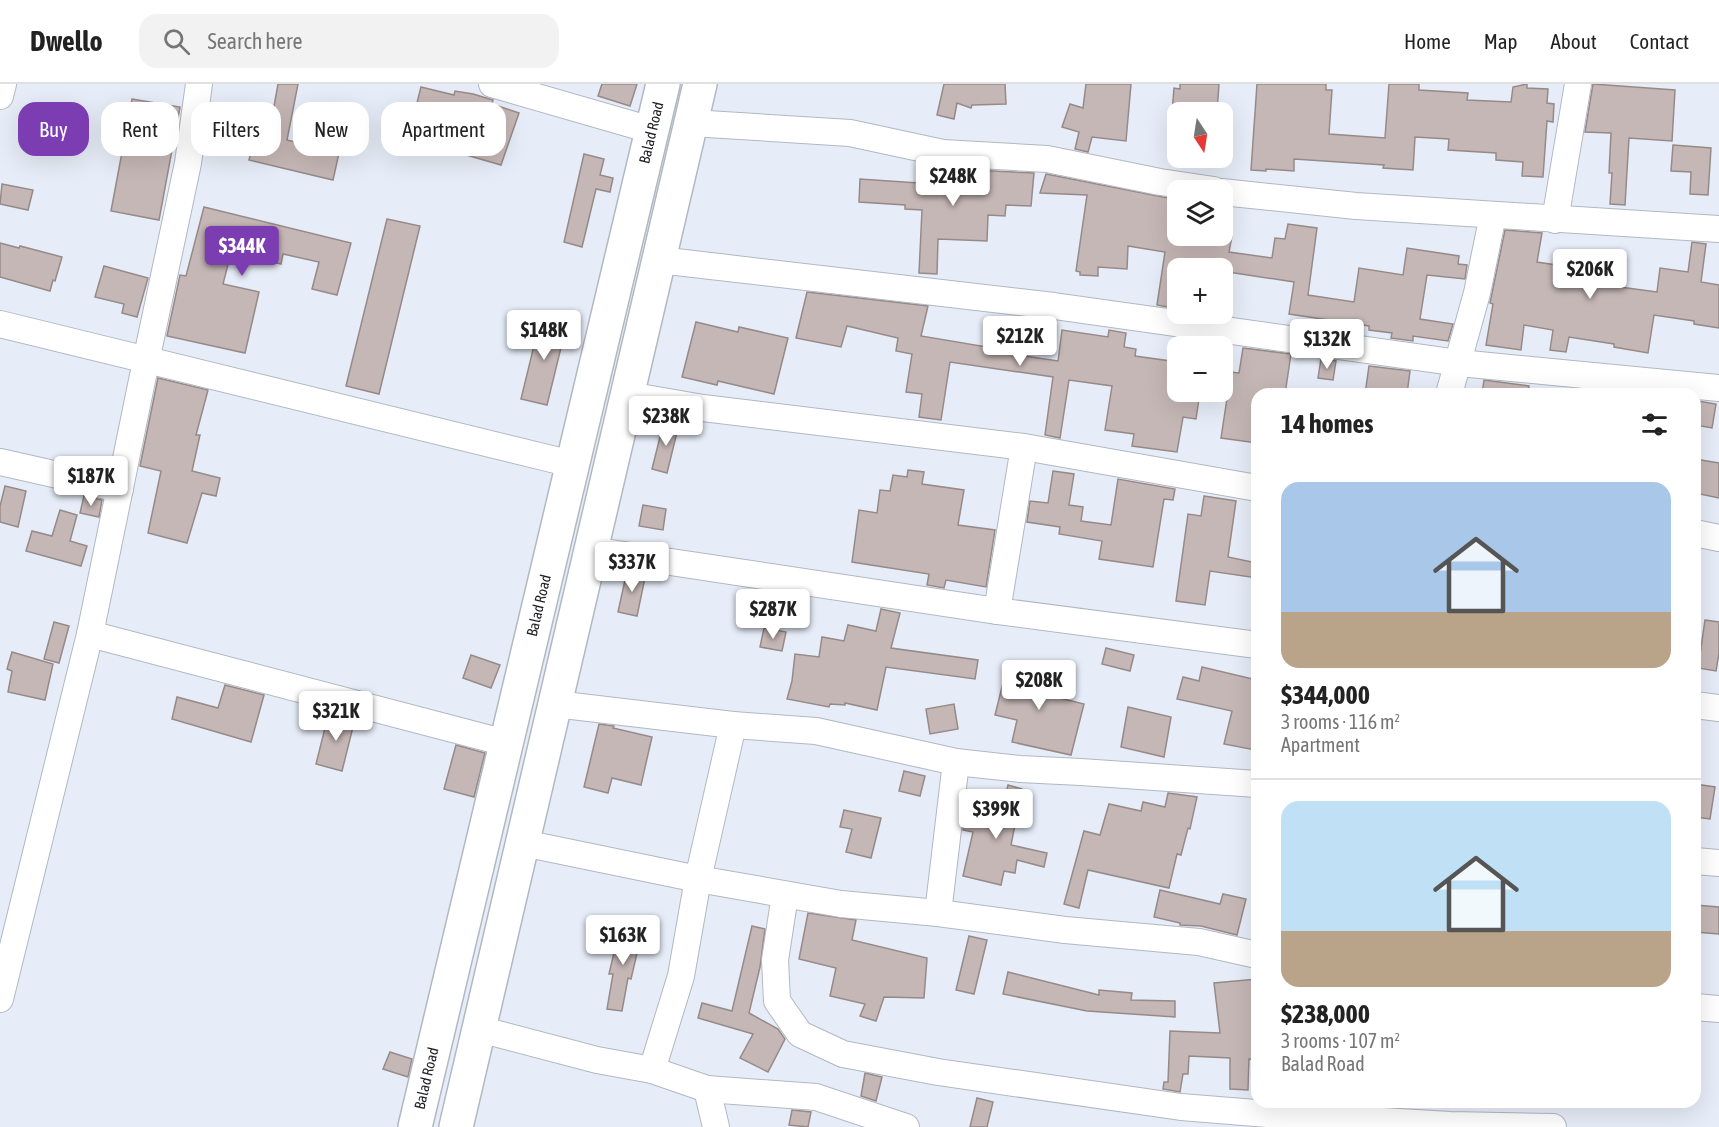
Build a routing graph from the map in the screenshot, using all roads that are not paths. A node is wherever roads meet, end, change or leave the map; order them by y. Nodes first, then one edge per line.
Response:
1 (3, 84) edge
2 (199, 84) edge
3 (492, 84) edge
4 (663, 84) edge
5 (700, 84) edge
6 (1578, 84) edge
7 (0, 96) edge
8 (691, 123) junction
9 (651, 130) junction
10 (1167, 184) edge
11 (1233, 193) edge
12 (1493, 215) junction
13 (1555, 220) junction
14 (1719, 229) edge
15 (659, 260) junction
16 (0, 324) edge
17 (146, 361) junction
18 (1459, 363) junction
19 (1451, 388) edge
20 (1719, 388) edge
21 (628, 395) junction
22 (1024, 447) junction
23 (0, 462) edge
24 (572, 464) junction
25 (1251, 487) edge
26 (120, 489) junction
27 (1701, 534) edge
28 (1719, 538) edge
29 (591, 550) junction
30 (997, 611) junction
31 (90, 634) junction
32 (1251, 644) edge
33 (555, 704) junction
34 (1701, 706) edge
35 (1719, 708) edge
36 (733, 725) junction
37 (506, 743) junction
38 (956, 762) junction
39 (1251, 784) edge
40 (523, 843) junction
41 (1701, 862) edge
42 (1719, 863) edge
43 (698, 879) junction
44 (785, 894) junction
45 (938, 913) junction
46 (1251, 954) edge
47 (0, 999) edge
48 (1701, 1007) edge
49 (1719, 1008) edge
50 (479, 1029) junction
51 (652, 1070) junction
52 (707, 1089) junction
53 (415, 1127) edge
54 (456, 1127) edge
55 (716, 1127) edge
56 (906, 1127) edge
57 (1553, 1127) edge

1 - 7 street
2 - 17 street
3 - 9 street
4 - 9 highway, Balad Road
5 - 8 highway
6 - 13 street
8 - 10 street
8 - 15 highway
9 - 24 highway, Balad Road
11 - 12 street
12 - 13 street
12 - 18 street
13 - 14 street
15 - 18 street
15 - 21 highway
16 - 17 street
17 - 24 street
17 - 26 street
18 - 19 street
18 - 20 street
21 - 22 street
21 - 29 highway
22 - 25 street
22 - 30 street
23 - 26 street
24 - 37 highway, Balad Road
26 - 31 street
27 - 28 street
29 - 30 street
29 - 33 highway
30 - 32 street
31 - 37 street
31 - 47 street
33 - 36 street
33 - 40 highway
34 - 35 street
36 - 38 street
36 - 43 street
37 - 53 highway, Balad Road
38 - 39 street
38 - 45 street
40 - 43 street
40 - 50 highway
41 - 42 street
43 - 44 street
43 - 51 street
44 - 45 street
44 - 57 street
45 - 46 street
48 - 49 street
50 - 51 street
50 - 54 highway
51 - 52 street
52 - 55 street
52 - 56 street

